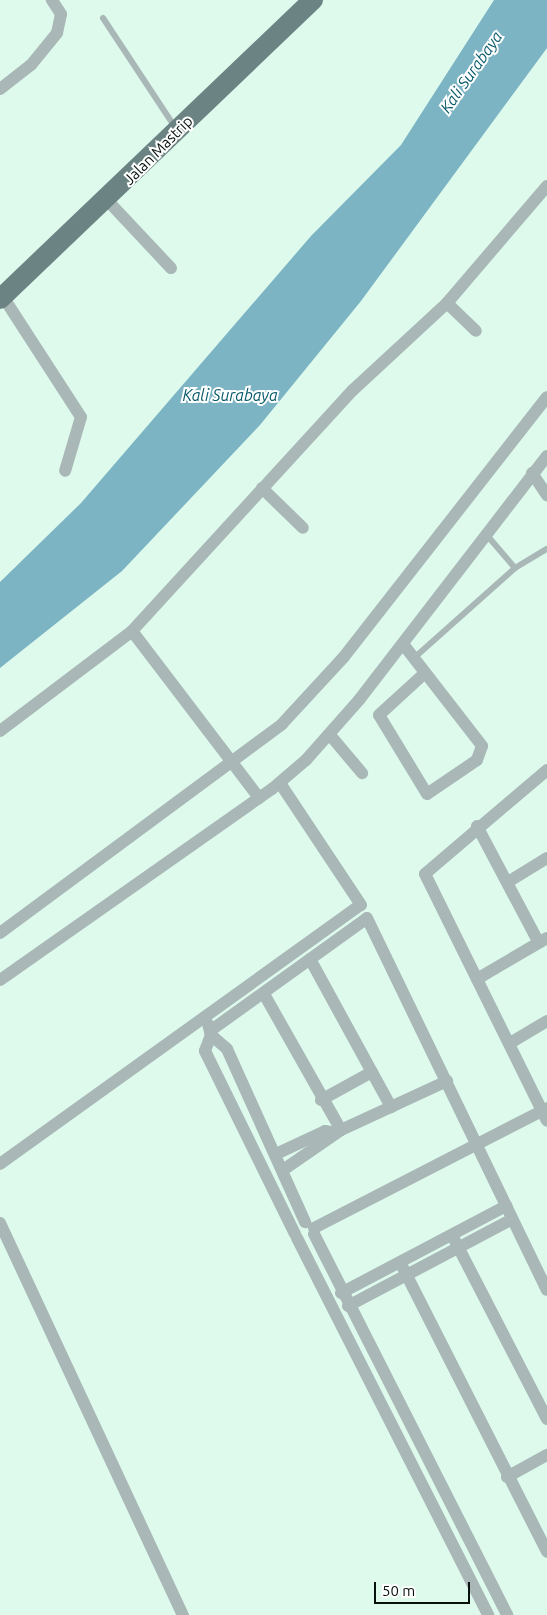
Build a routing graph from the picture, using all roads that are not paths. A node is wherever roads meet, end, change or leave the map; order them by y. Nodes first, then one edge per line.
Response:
1 (52, 0) edge
2 (313, 0) edge
3 (104, 18) dead end
4 (0, 89) edge
5 (177, 130) junction
6 (547, 186) edge
7 (108, 201) junction
8 (171, 268) dead end
9 (1, 296) edge
10 (447, 303) junction
11 (476, 331) dead end
12 (547, 397) edge
13 (547, 456) edge
14 (65, 471) dead end
15 (532, 473) junction
16 (262, 488) junction
17 (547, 495) edge
18 (303, 528) dead end
19 (485, 533) junction
20 (547, 549) edge
21 (515, 568) junction
22 (132, 631) junction
23 (403, 644) junction
24 (414, 658) junction
25 (425, 673) junction
26 (0, 731) edge
27 (330, 735) junction
28 (236, 767) junction
29 (547, 770) edge
30 (362, 773) dead end
31 (280, 783) junction
32 (257, 795) junction
33 (477, 826) junction
34 (547, 858) edge
35 (508, 882) junction
36 (0, 933) edge
37 (543, 941) edge
38 (310, 959) junction
39 (477, 979) junction
40 (0, 980) edge
41 (264, 994) junction
42 (205, 1017) junction
43 (547, 1021) edge
44 (211, 1033) junction
45 (510, 1043) junction
46 (372, 1072) junction
47 (447, 1081) junction
48 (321, 1100) junction
49 (391, 1107) junction
50 (545, 1114) edge
51 (264, 1126) junction
52 (339, 1131) junction
53 (244, 1135) junction
54 (478, 1145) junction
55 (276, 1154) junction
56 (0, 1164) edge
57 (283, 1170) junction
58 (506, 1206) junction
59 (512, 1219) junction
60 (0, 1223) edge
61 (311, 1228) junction
62 (452, 1235) junction
63 (296, 1236) junction
64 (460, 1246) junction
65 (400, 1262) junction
66 (407, 1275) junction
67 (547, 1290) edge
68 (340, 1293) junction
69 (348, 1306) junction
70 (384, 1378) junction
71 (370, 1386) junction
72 (547, 1419) edge
73 (547, 1454) edge
74 (507, 1477) junction
75 (454, 1516) junction
76 (438, 1523) junction
77 (547, 1552) edge
78 (183, 1615) edge
79 (488, 1615) edge
80 (507, 1615) edge

1 - 4 street
2 - 5 main road, Jalan Mastrip
3 - 5 lane
5 - 7 main road, Jalan Mastrip
6 - 10 street
7 - 8 street
7 - 9 main road, Jalan Mastrip
9 - 14 street
10 - 11 street
10 - 16 street
12 - 28 street
13 - 15 street
15 - 17 street
15 - 19 street
16 - 18 street
16 - 22 street
19 - 21 lane
19 - 23 street
20 - 21 lane
21 - 24 lane
22 - 26 street
22 - 28 street
23 - 24 street
23 - 27 street
24 - 25 street
25 - 25 street
27 - 30 street
27 - 31 street
28 - 32 street
28 - 36 street
29 - 33 street
31 - 32 street
31 - 42 street
32 - 40 street
33 - 35 street
33 - 39 street
34 - 35 street
35 - 37 street
37 - 39 street
38 - 41 street
38 - 46 street
38 - 47 street
39 - 45 street
41 - 44 street
41 - 48 street
42 - 44 street
42 - 56 street
43 - 45 street
44 - 51 street
44 - 53 street
45 - 50 street
46 - 48 street
46 - 49 street
47 - 49 street
47 - 54 street
48 - 52 street
49 - 52 street
50 - 54 street
51 - 53 street
51 - 55 street
52 - 55 street
52 - 57 street
53 - 63 street
54 - 58 street
54 - 61 street
55 - 57 street
57 - 61 street
58 - 59 street
58 - 62 street
59 - 64 street
59 - 67 street
60 - 78 street
61 - 63 street
61 - 68 street
62 - 64 street
62 - 65 street
63 - 71 street
64 - 66 street
64 - 72 street
65 - 66 street
65 - 68 street
66 - 69 street
66 - 74 street
68 - 69 street
69 - 70 street
70 - 71 street
70 - 75 street
71 - 76 street
73 - 74 street
74 - 77 street
75 - 76 street
75 - 80 street
76 - 79 street

